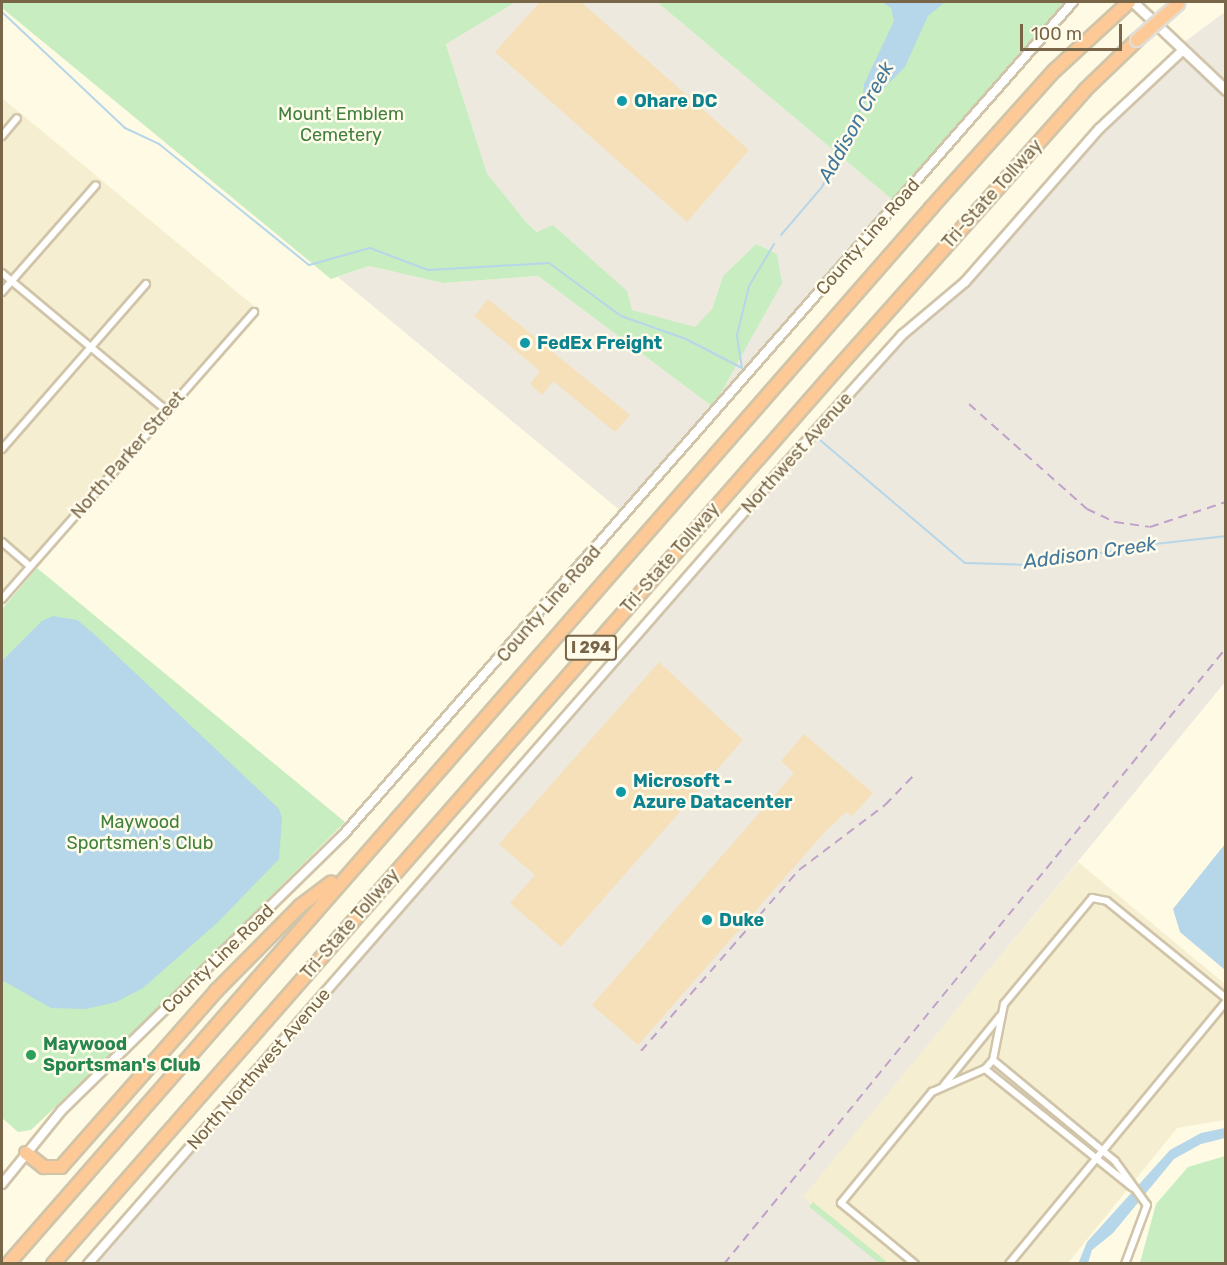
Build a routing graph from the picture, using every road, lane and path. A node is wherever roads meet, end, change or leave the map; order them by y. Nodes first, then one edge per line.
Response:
1 (1073, 2) edge
2 (1131, 2) edge
3 (1180, 3) edge
4 (1183, 50) junction
5 (1226, 90) edge
6 (17, 118) dead end
7 (2, 136) edge
8 (96, 185) dead end
9 (2, 273) edge
10 (11, 281) junction
11 (146, 284) dead end
12 (2, 292) edge
13 (254, 312) dead end
14 (90, 346) junction
15 (167, 411) junction
16 (2, 449) edge
17 (2, 542) edge
18 (30, 566) junction
19 (2, 599) edge
20 (349, 870) junction
21 (429, 875) joint
22 (1226, 1000) edge
23 (1002, 1013) junction
24 (993, 1060) junction
25 (985, 1069) junction
26 (942, 1088) junction
27 (1104, 1151) junction
28 (26, 1153) junction
29 (1096, 1160) junction
30 (2, 1184) edge
31 (1132, 1187) junction
32 (8, 1263) edge
33 (53, 1263) edge
34 (88, 1263) edge
35 (915, 1263) edge
36 (1009, 1263) edge
37 (1125, 1263) edge

1 - 28 street, County Line Road
2 - 4 main road
2 - 20 highway, Tri-State Tollway / I 294
3 - 33 highway, Tri-State Tollway / I 294, bridge
4 - 5 main road
4 - 21 street, Northwest Avenue
6 - 7 street
8 - 10 street
9 - 10 street
10 - 12 street
10 - 14 street
11 - 14 street
13 - 15 street, North Parker Street
14 - 15 street
14 - 16 street
15 - 18 street, North Parker Street
17 - 18 street
18 - 19 street, North Parker Street
20 - 28 highway
20 - 32 highway, Tri-State Tollway / I 294
21 - 34 street, North Northwest Avenue
22 - 23 street
22 - 27 street
23 - 24 street
23 - 26 street
24 - 25 street
24 - 27 street
25 - 26 street
25 - 29 street
26 - 35 street
27 - 29 street
27 - 31 street
28 - 30 street, County Line Road
29 - 31 street
29 - 36 street
31 - 37 street

